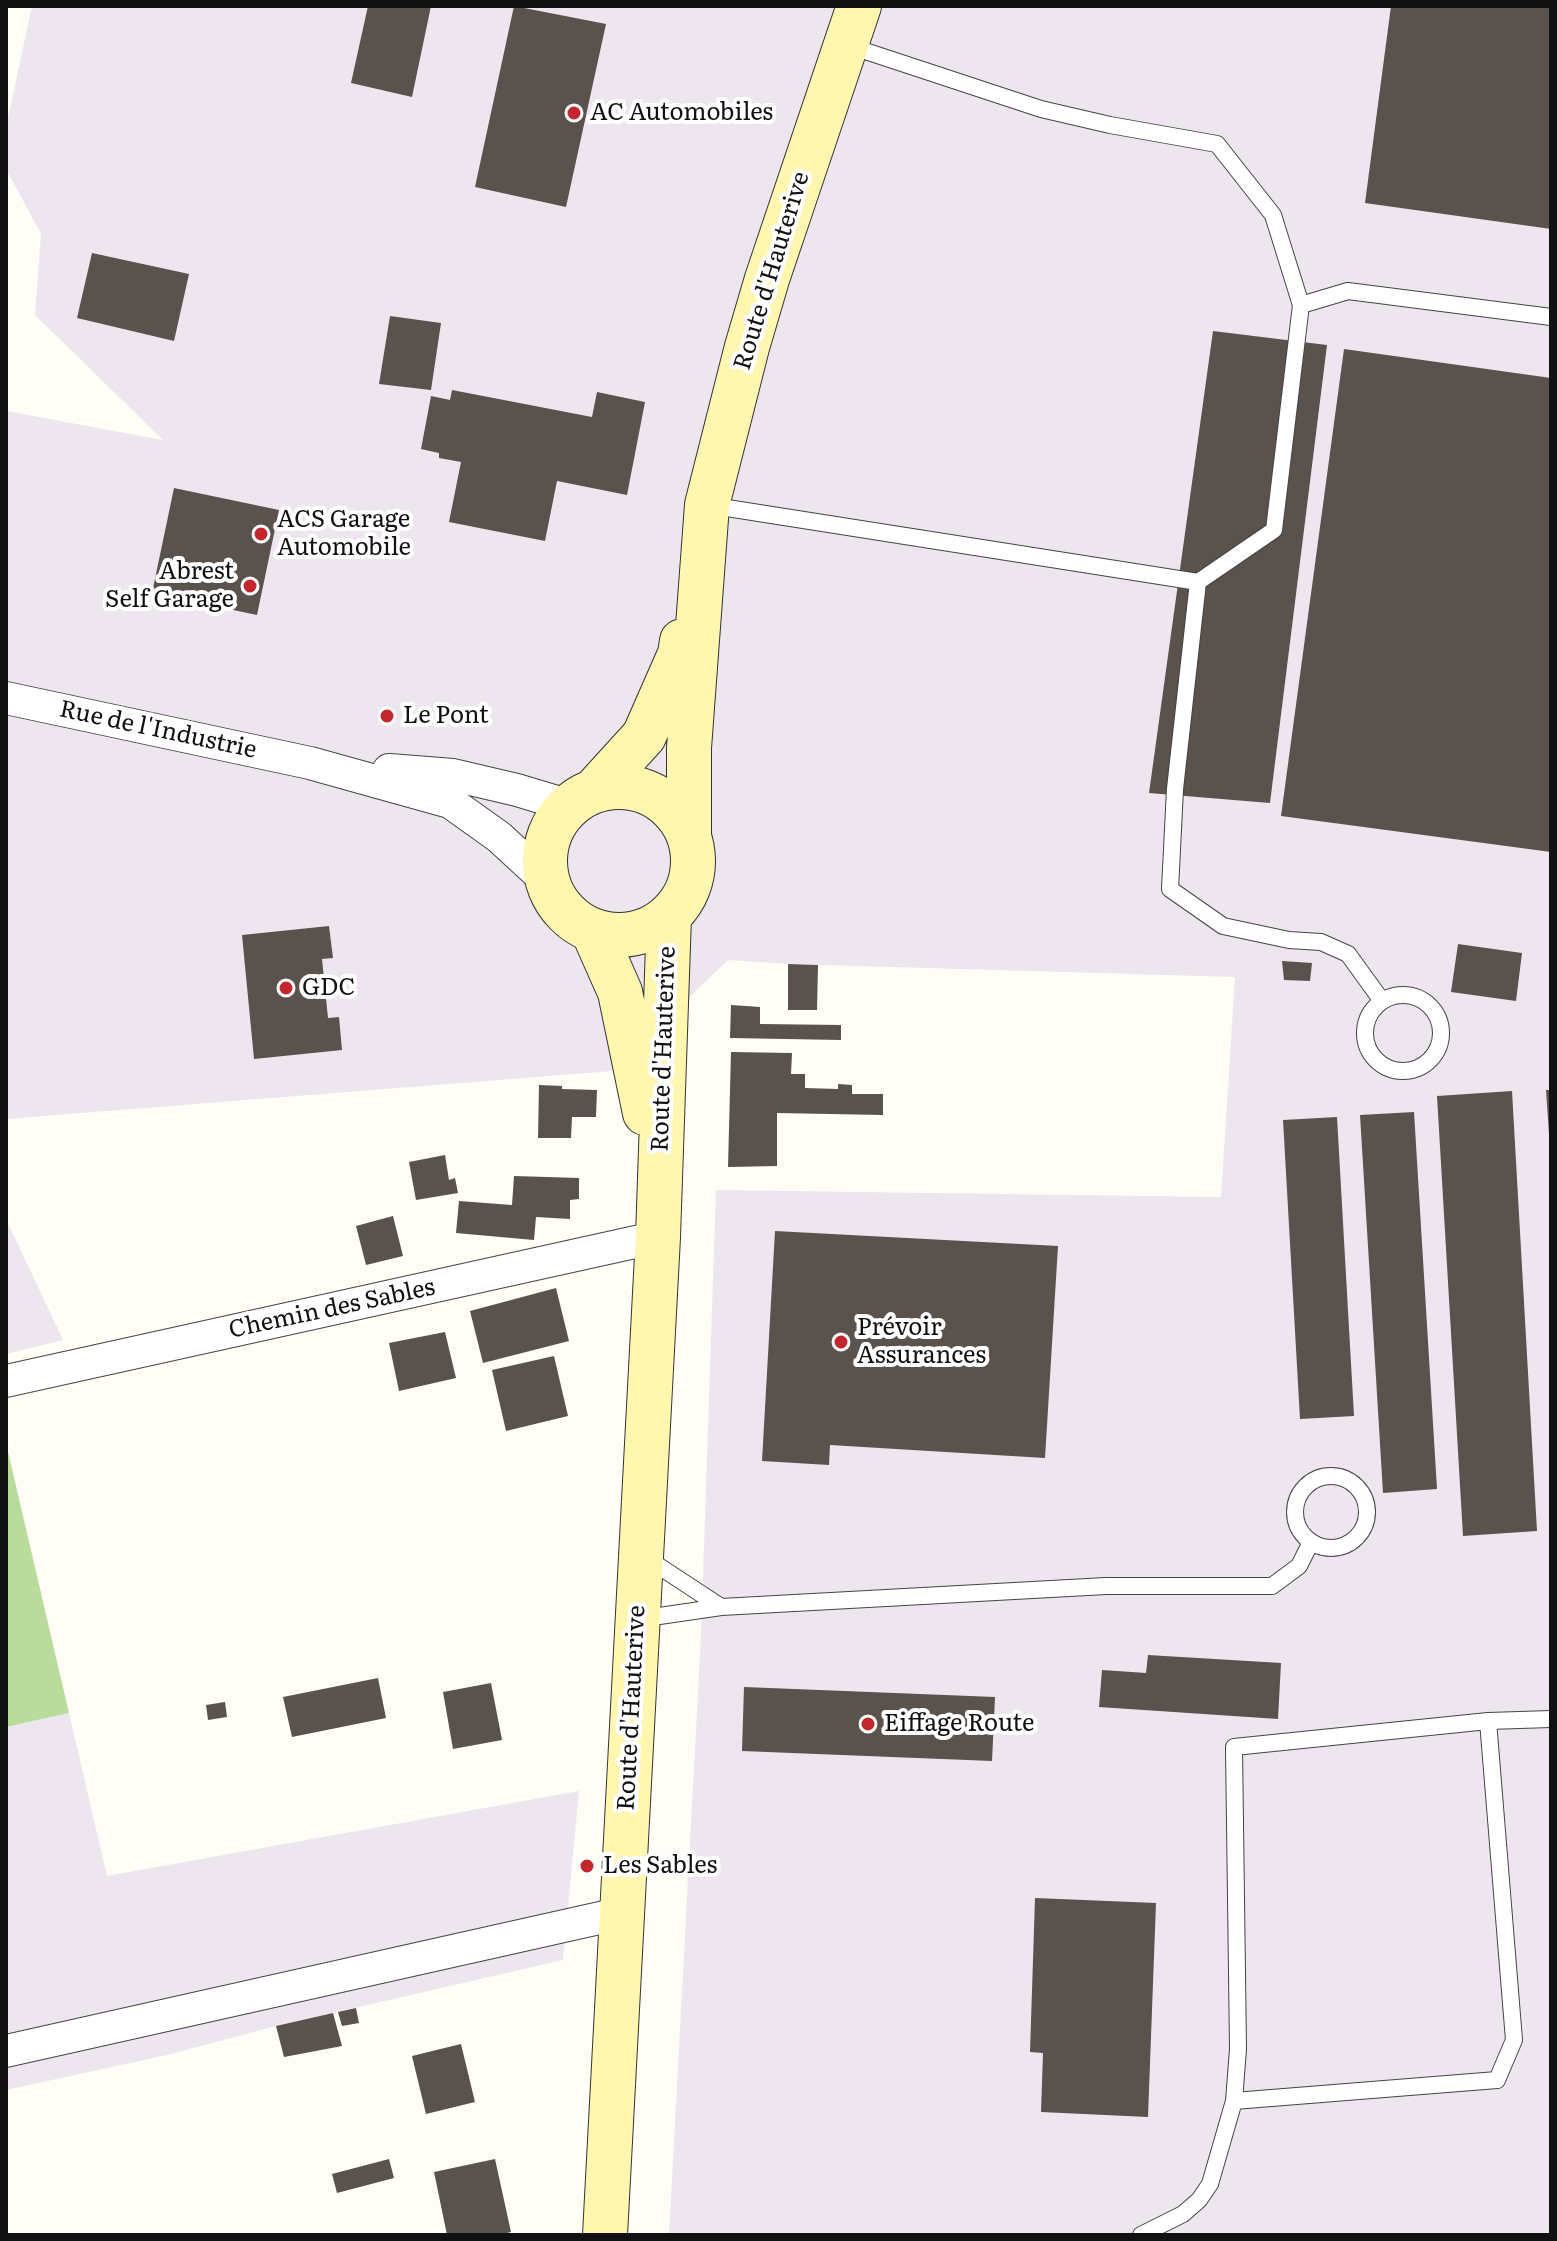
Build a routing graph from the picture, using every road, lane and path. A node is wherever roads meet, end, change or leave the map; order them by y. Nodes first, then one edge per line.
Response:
1 (853, 25) edge
2 (1301, 305) junction
3 (1551, 317) edge
4 (705, 523) junction
5 (1198, 582) junction
6 (6, 698) edge
7 (310, 763) junction
8 (582, 798) junction
9 (689, 837) junction
10 (549, 883) junction
11 (669, 916) junction
12 (593, 931) junction
13 (1382, 1001) junction
14 (659, 1182) junction
15 (658, 1237) junction
16 (6, 1381) edge
17 (1311, 1542) junction
18 (640, 1553) junction
19 (721, 1607) junction
20 (636, 1619) junction
21 (1551, 1719) edge
22 (1488, 1721) junction
23 (622, 1913) junction
24 (6, 2051) edge
25 (1234, 2101) junction
26 (605, 2235) edge
27 (1141, 2235) edge

1 - 2 lane
1 - 4 main road, Route d'Hauterive
2 - 3 lane
2 - 5 lane
4 - 5 lane
4 - 8 main road, Route d'Hauterive
4 - 9 main road, Route d'Hauterive
5 - 13 lane
6 - 7 street, Rue de l'Industrie
7 - 8 street, Rue de l'Industrie
7 - 10 street, Rue de l'Industrie
8 - 9 main road
8 - 10 main road
9 - 11 main road
10 - 12 main road
11 - 12 main road
11 - 14 main road, Route d'Hauterive
12 - 14 main road, Route d'Hauterive
13 - 13 lane
14 - 15 main road, Route d'Hauterive
15 - 16 street, Chemin des Sables
15 - 18 main road, Route d'Hauterive
17 - 17 lane
17 - 19 lane
18 - 19 lane
18 - 20 main road, Route d'Hauterive
19 - 20 lane
20 - 23 main road, Route d'Hauterive
21 - 22 lane
22 - 25 lane
22 - 25 lane
23 - 24 street
23 - 26 main road, Route d'Hauterive
25 - 27 lane

